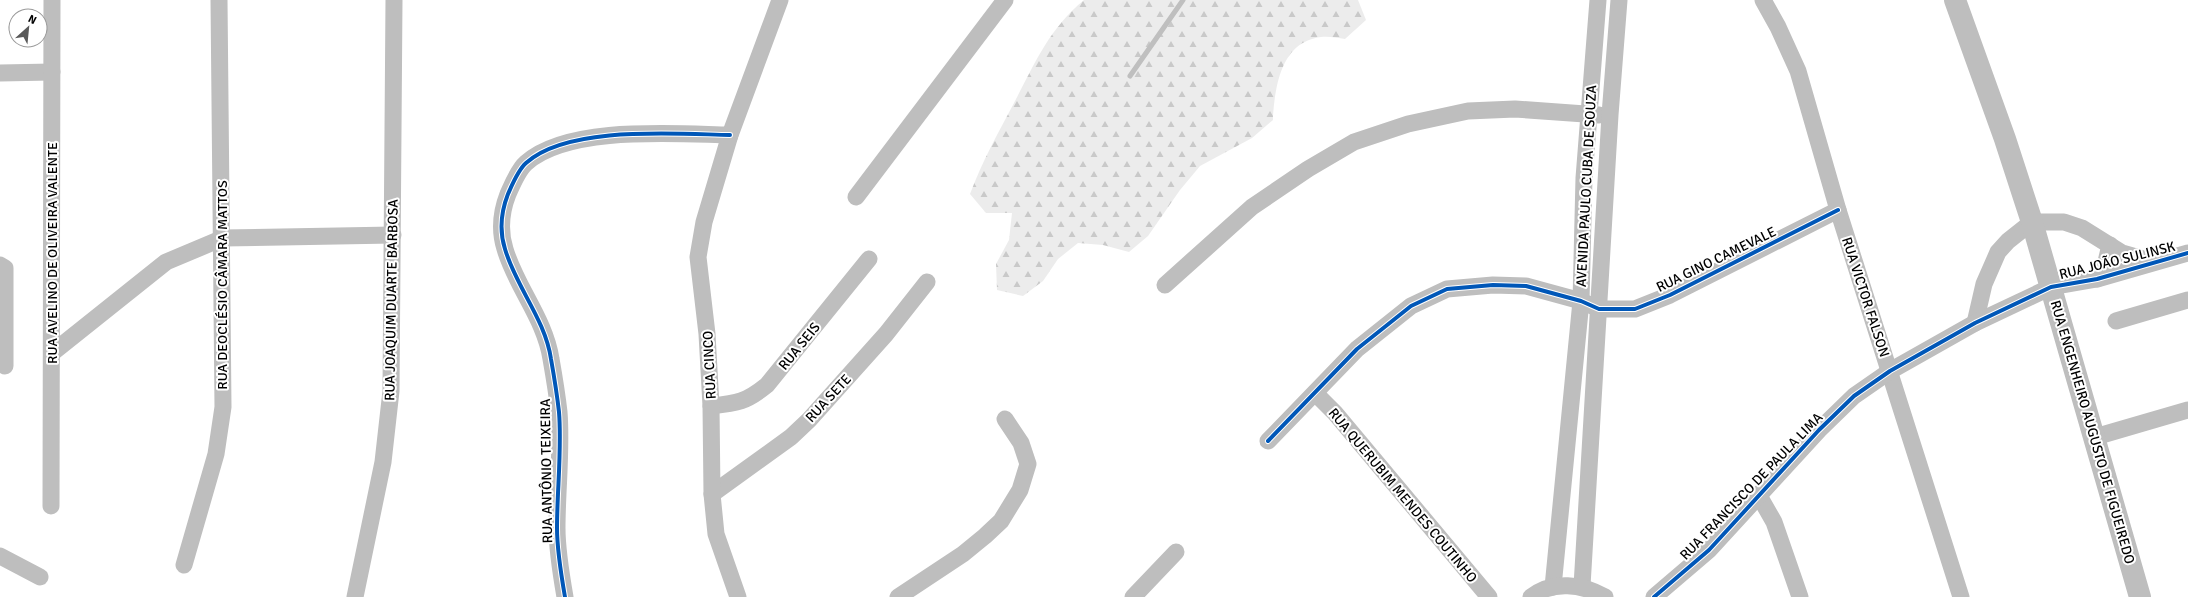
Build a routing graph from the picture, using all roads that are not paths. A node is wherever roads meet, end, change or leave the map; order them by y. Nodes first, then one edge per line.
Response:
1 (52, 0) edge
2 (219, 0) edge
3 (394, 0) edge
4 (780, 0) edge
5 (1005, 0) edge
6 (1598, 0) edge
7 (1619, 0) edge
8 (1763, 0) edge
9 (1955, 0) edge
10 (52, 72) junction
11 (0, 73) edge
12 (1588, 114) junction
13 (1610, 115) junction
14 (730, 134) junction
15 (856, 197) dead end
16 (1838, 210) junction
17 (2032, 222) junction
18 (393, 235) junction
19 (223, 238) junction
20 (2110, 245) junction
21 (2188, 254) edge
22 (869, 258) dead end
23 (2162, 261) junction
24 (0, 265) edge
25 (2097, 279) junction
26 (927, 282) dead end
27 (1165, 286) dead end
28 (2052, 287) junction
29 (2188, 300) edge
30 (1581, 301) junction
31 (1599, 309) junction
32 (2116, 320) dead end
33 (1975, 323) junction
34 (52, 353) junction
35 (6, 366) dead end
36 (1890, 372) junction
37 (1315, 393) junction
38 (711, 406) junction
39 (2188, 410) edge
40 (1005, 419) dead end
41 (2095, 437) junction
42 (1268, 441) dead end
43 (712, 494) junction
44 (1758, 494) junction
45 (51, 506) dead end
46 (1176, 552) dead end
47 (0, 556) edge
48 (184, 565) dead end
49 (929, 576) junction
50 (40, 577) dead end
51 (1582, 586) junction
52 (1553, 587) junction
53 (355, 597) edge
54 (566, 597) edge
55 (738, 597) edge
56 (898, 597) edge
57 (913, 597) edge
58 (1133, 597) edge
59 (1489, 597) edge
60 (1531, 597) edge
61 (1605, 597) edge
62 (1654, 597) edge
63 (1800, 597) edge
64 (1961, 597) edge
65 (2140, 597) edge

1 - 10 street, RUA AVELINO DE OLIVEIRA VALENTE
2 - 19 street, RUA DEOCLÉSIO CÂMARA MATTOS
3 - 18 street, RUA JOAQUIM DUARTE BARBOSA
4 - 14 street, RUA CINCO
5 - 15 street
6 - 12 street, AVENIDA PAULO CUBA DE SOUZA
7 - 13 street, AVENIDA PAULO CUBA DE SOUZA
8 - 16 street, RUA VICTOR FALSON
9 - 17 main road, RUA ENGENHEIRO AUGUSTO DE FIGUEIREDO
10 - 11 street
10 - 34 street, RUA AVELINO DE OLIVEIRA VALENTE
12 - 13 street
12 - 27 street
12 - 30 street, AVENIDA PAULO CUBA DE SOUZA
13 - 31 street, AVENIDA PAULO CUBA DE SOUZA
14 - 38 street, RUA CINCO
14 - 54 street, RUA ANTÔNIO TEIXEIRA
16 - 31 street, RUA GINO CAMEVALE
16 - 36 street, RUA VICTOR FALSON
17 - 20 street
17 - 28 main road, RUA ENGENHEIRO AUGUSTO DE FIGUEIREDO
17 - 33 street
18 - 19 street
18 - 53 street, RUA JOAQUIM DUARTE BARBOSA
19 - 34 street
19 - 48 street, RUA DEOCLÉSIO CÂMARA MATTOS
20 - 23 street
20 - 25 street
21 - 23 street, RUA JOÃO SULINSK
22 - 38 street, RUA SEIS
23 - 25 street, RUA JOÃO SULINSK
24 - 35 street
25 - 28 street, RUA JOÃO SULINSK
26 - 43 street, RUA SETE
28 - 33 street, RUA FRANCISCO DE PAULA LIMA
28 - 41 main road, RUA ENGENHEIRO AUGUSTO DE FIGUEIREDO
29 - 32 street
30 - 31 street
30 - 37 street
30 - 52 street, AVENIDA PAULO CUBA DE SOUZA
31 - 51 street, AVENIDA PAULO CUBA DE SOUZA
33 - 36 street, RUA FRANCISCO DE PAULA LIMA
34 - 45 street, RUA AVELINO DE OLIVEIRA VALENTE
36 - 44 street, RUA FRANCISCO DE PAULA LIMA
36 - 64 street, RUA VICTOR FALSON
37 - 42 street
37 - 59 street, RUA QUERUBIM MENDES COUTINHO
38 - 43 street, RUA CINCO
39 - 41 street
40 - 49 street
41 - 65 main road, RUA ENGENHEIRO AUGUSTO DE FIGUEIREDO
43 - 55 street, RUA CINCO
44 - 62 street, RUA FRANCISCO DE PAULA LIMA
44 - 63 street
46 - 58 street
47 - 50 street
49 - 56 street
49 - 57 street
51 - 52 street
51 - 61 street
52 - 60 street

